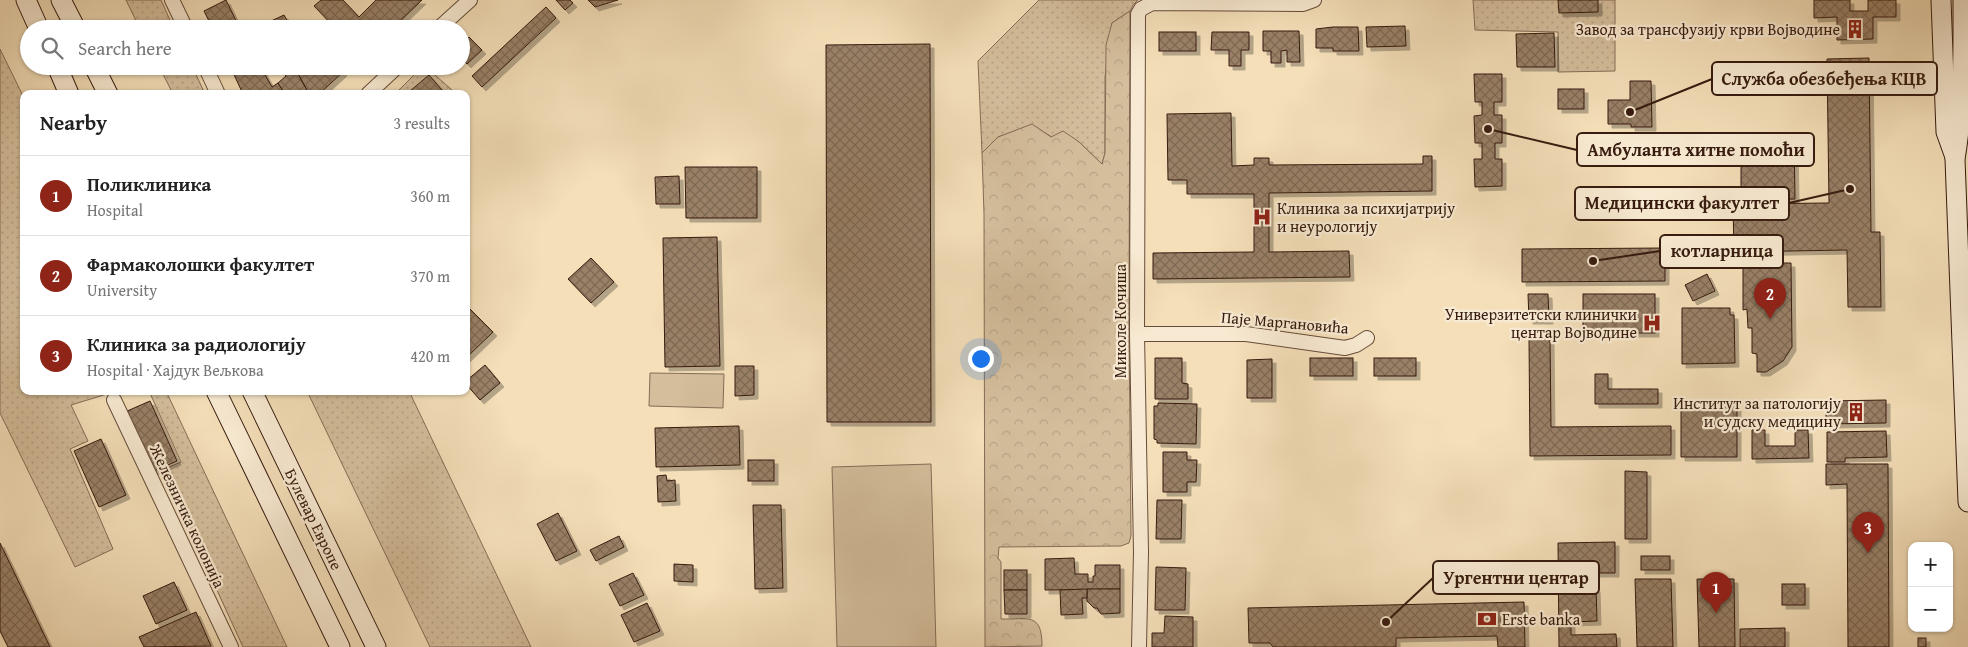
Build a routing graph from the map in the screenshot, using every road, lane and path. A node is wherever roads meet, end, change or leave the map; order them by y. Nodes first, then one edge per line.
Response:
1 (26, 0) edge
2 (61, 0) edge
3 (172, 0) edge
4 (470, 0) edge
5 (1314, 0) edge
6 (1941, 0) edge
7 (1964, 0) edge
8 (36, 20) edge
9 (71, 20) edge
10 (182, 20) edge
11 (448, 20) edge
12 (60, 75) edge
13 (98, 75) edge
14 (208, 75) edge
15 (388, 75) edge
16 (68, 90) edge
17 (106, 90) edge
18 (216, 90) edge
19 (372, 90) edge
20 (1955, 158) junction
21 (1137, 334) junction
22 (1367, 338) dead end
23 (218, 395) edge
24 (254, 395) edge
25 (114, 400) dead end
26 (1968, 502) edge
27 (231, 647) edge
28 (340, 647) edge
29 (376, 647) edge
30 (1139, 647) edge

1 - 8 main road
2 - 9 main road
3 - 10 street
4 - 11 street
5 - 21 street, Миколе Кочиша
6 - 20 main road
7 - 20 main road
12 - 16 main road
13 - 17 main road
14 - 18 street
15 - 19 street
20 - 26 main road
21 - 22 street, Паје Маргановића
21 - 30 street, Миколе Кочиша
23 - 28 main road, Булевар Европе
24 - 29 main road, Булевар Европе
25 - 27 street, Железничка колонија

